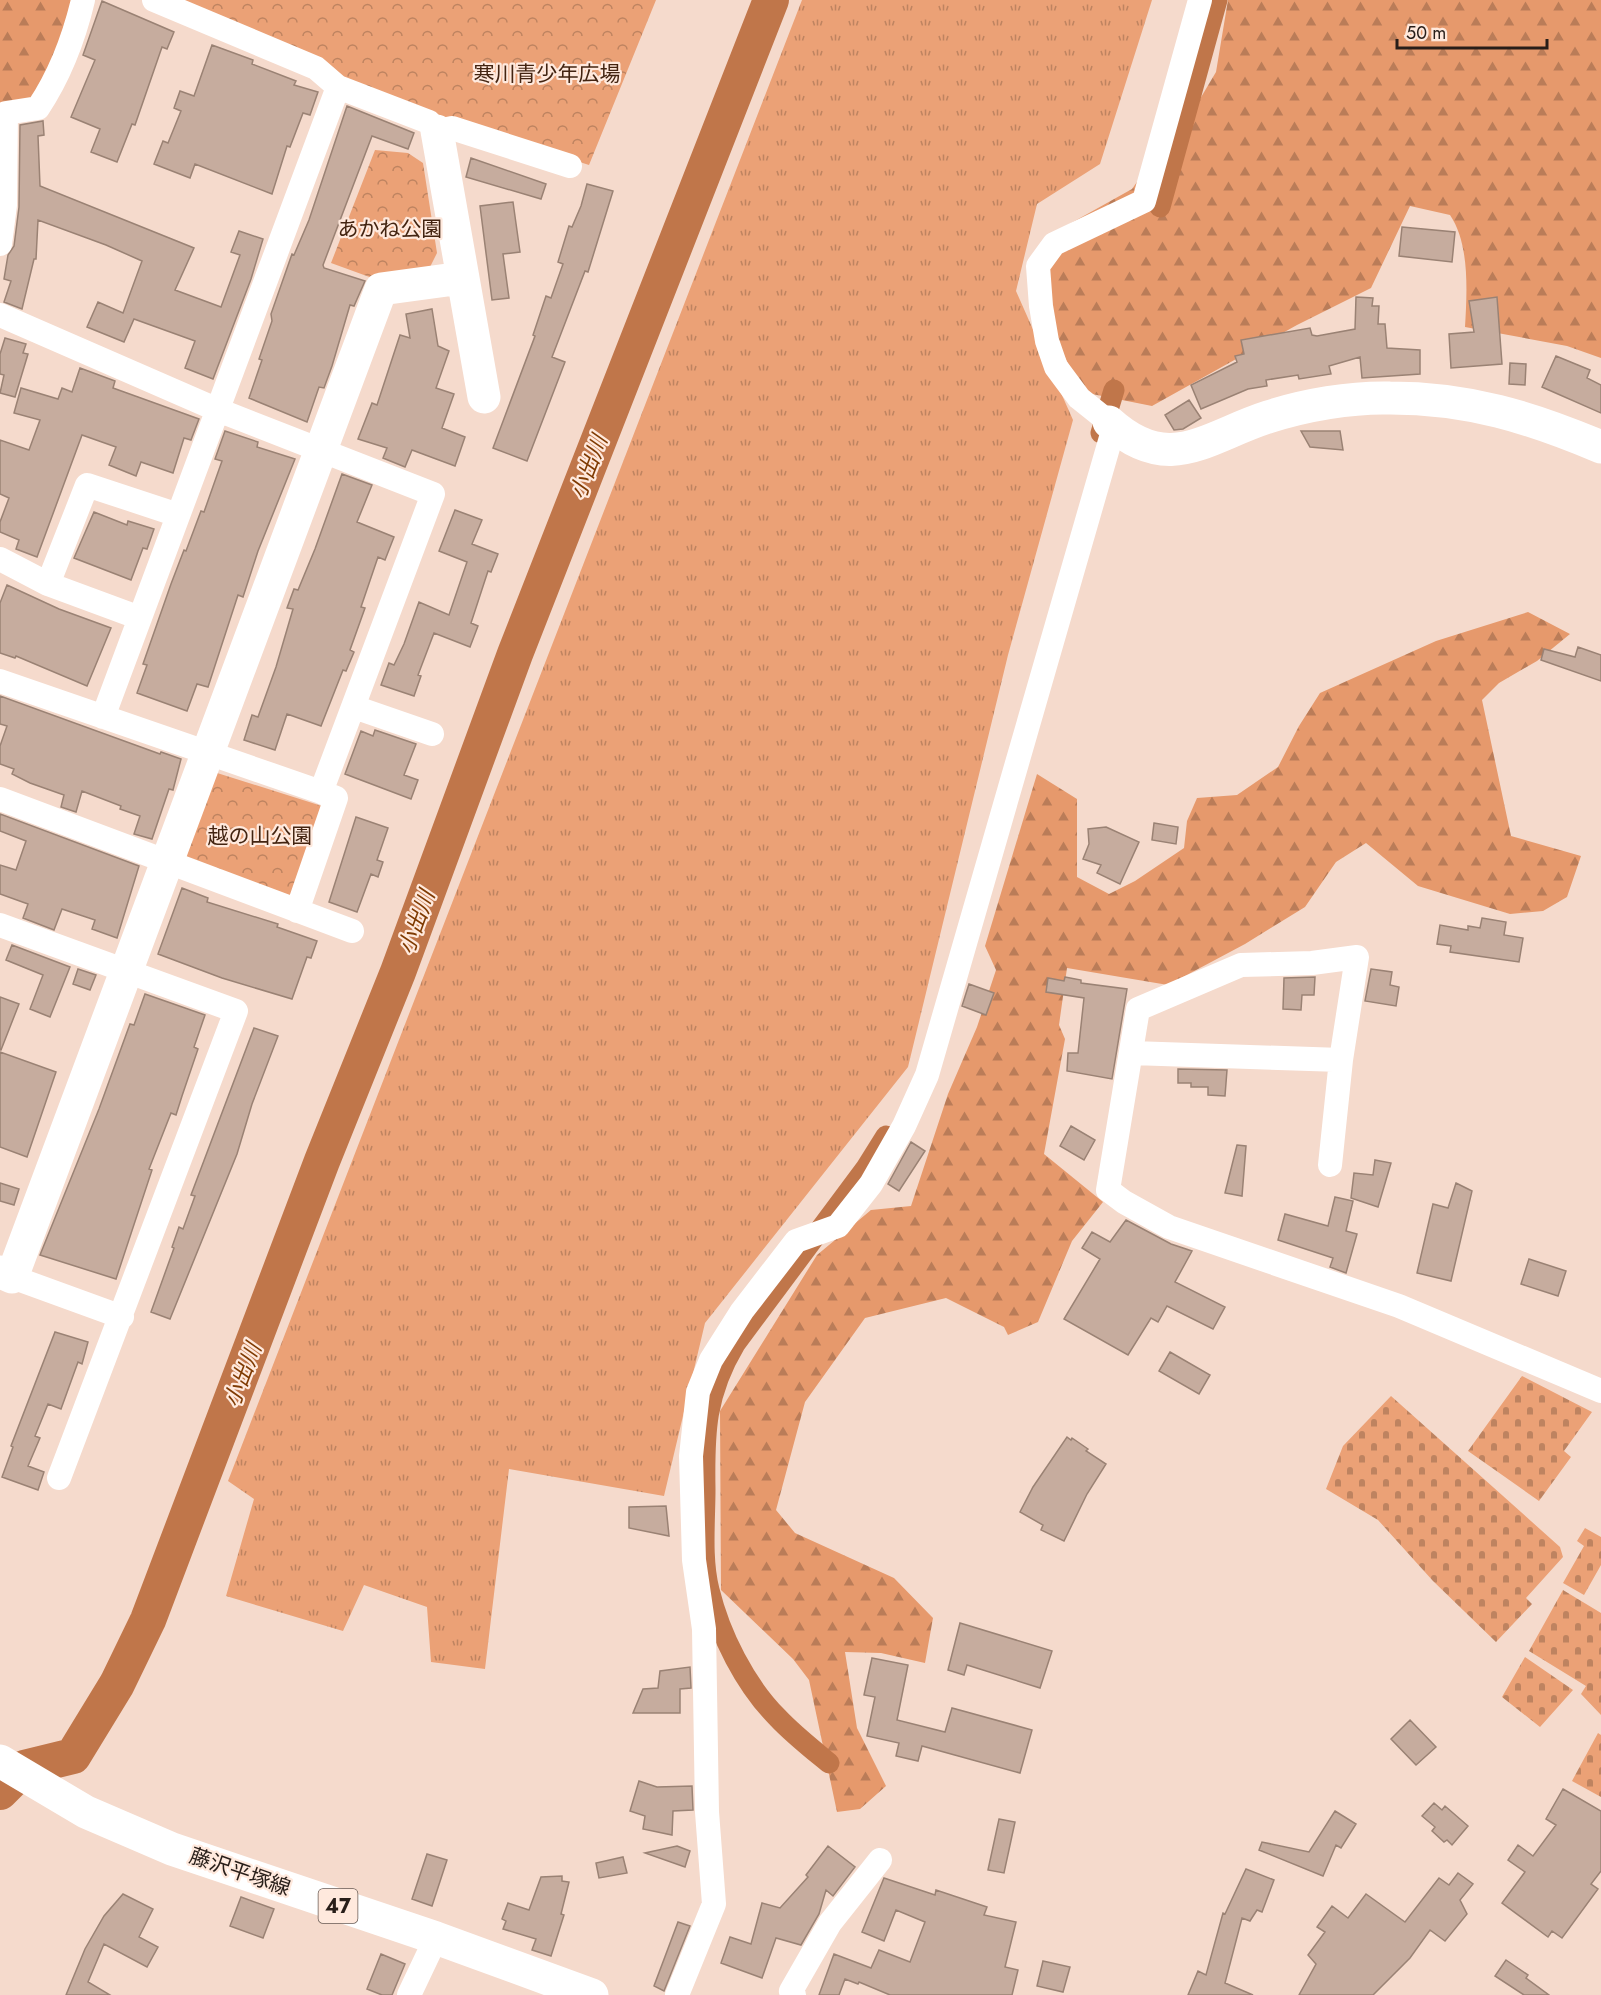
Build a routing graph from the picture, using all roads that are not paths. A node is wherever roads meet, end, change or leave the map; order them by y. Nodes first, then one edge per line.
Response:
1 (83, 0) edge
2 (154, 0) edge
3 (1200, 0) edge
4 (338, 87) junction
5 (437, 131) junction
6 (570, 166) dead end
7 (0, 244) edge
8 (462, 278) junction
9 (0, 315) edge
10 (484, 397) dead end
11 (218, 410) junction
12 (1108, 421) junction
13 (1601, 447) edge
14 (321, 449) junction
15 (178, 516) junction
16 (0, 559) edge
17 (48, 584) junction
18 (140, 618) junction
19 (0, 681) edge
20 (354, 707) junction
21 (103, 717) junction
22 (432, 734) dead end
23 (207, 753) junction
24 (321, 792) junction
25 (0, 800) edge
26 (167, 862) junction
27 (297, 910) junction
28 (1, 929) edge
29 (352, 931) dead end
30 (126, 972) junction
31 (1132, 1053) junction
32 (1341, 1060) junction
33 (1330, 1165) dead end
34 (6, 1274) edge
35 (122, 1317) junction
36 (1601, 1391) edge
37 (59, 1478) dead end
38 (0, 1761) edge
39 (880, 1860) dead end
40 (436, 1938) junction
41 (409, 1995) edge
42 (592, 1995) edge
43 (677, 1995) edge
44 (794, 1995) edge

1 - 7 street
2 - 4 street
3 - 12 street
4 - 5 street
4 - 11 street
5 - 6 street
5 - 8 street
8 - 10 street
8 - 14 street
9 - 11 street
11 - 14 street
11 - 15 street
12 - 13 street
12 - 43 street
14 - 20 street
14 - 23 street
15 - 17 street
15 - 18 street
16 - 17 street
17 - 18 street
18 - 21 street
19 - 21 street
20 - 22 street
20 - 24 street
21 - 23 street
23 - 24 street
23 - 26 street
24 - 27 street
25 - 26 street
26 - 27 street
26 - 30 street
27 - 29 street
28 - 30 street
30 - 34 street
30 - 35 street
31 - 32 street
31 - 32 street
31 - 36 street
32 - 33 street
34 - 35 street
35 - 37 street
38 - 40 street, 藤沢平塚線 / 47
39 - 44 street
40 - 41 street
40 - 42 street, 藤沢平塚線 / 47

